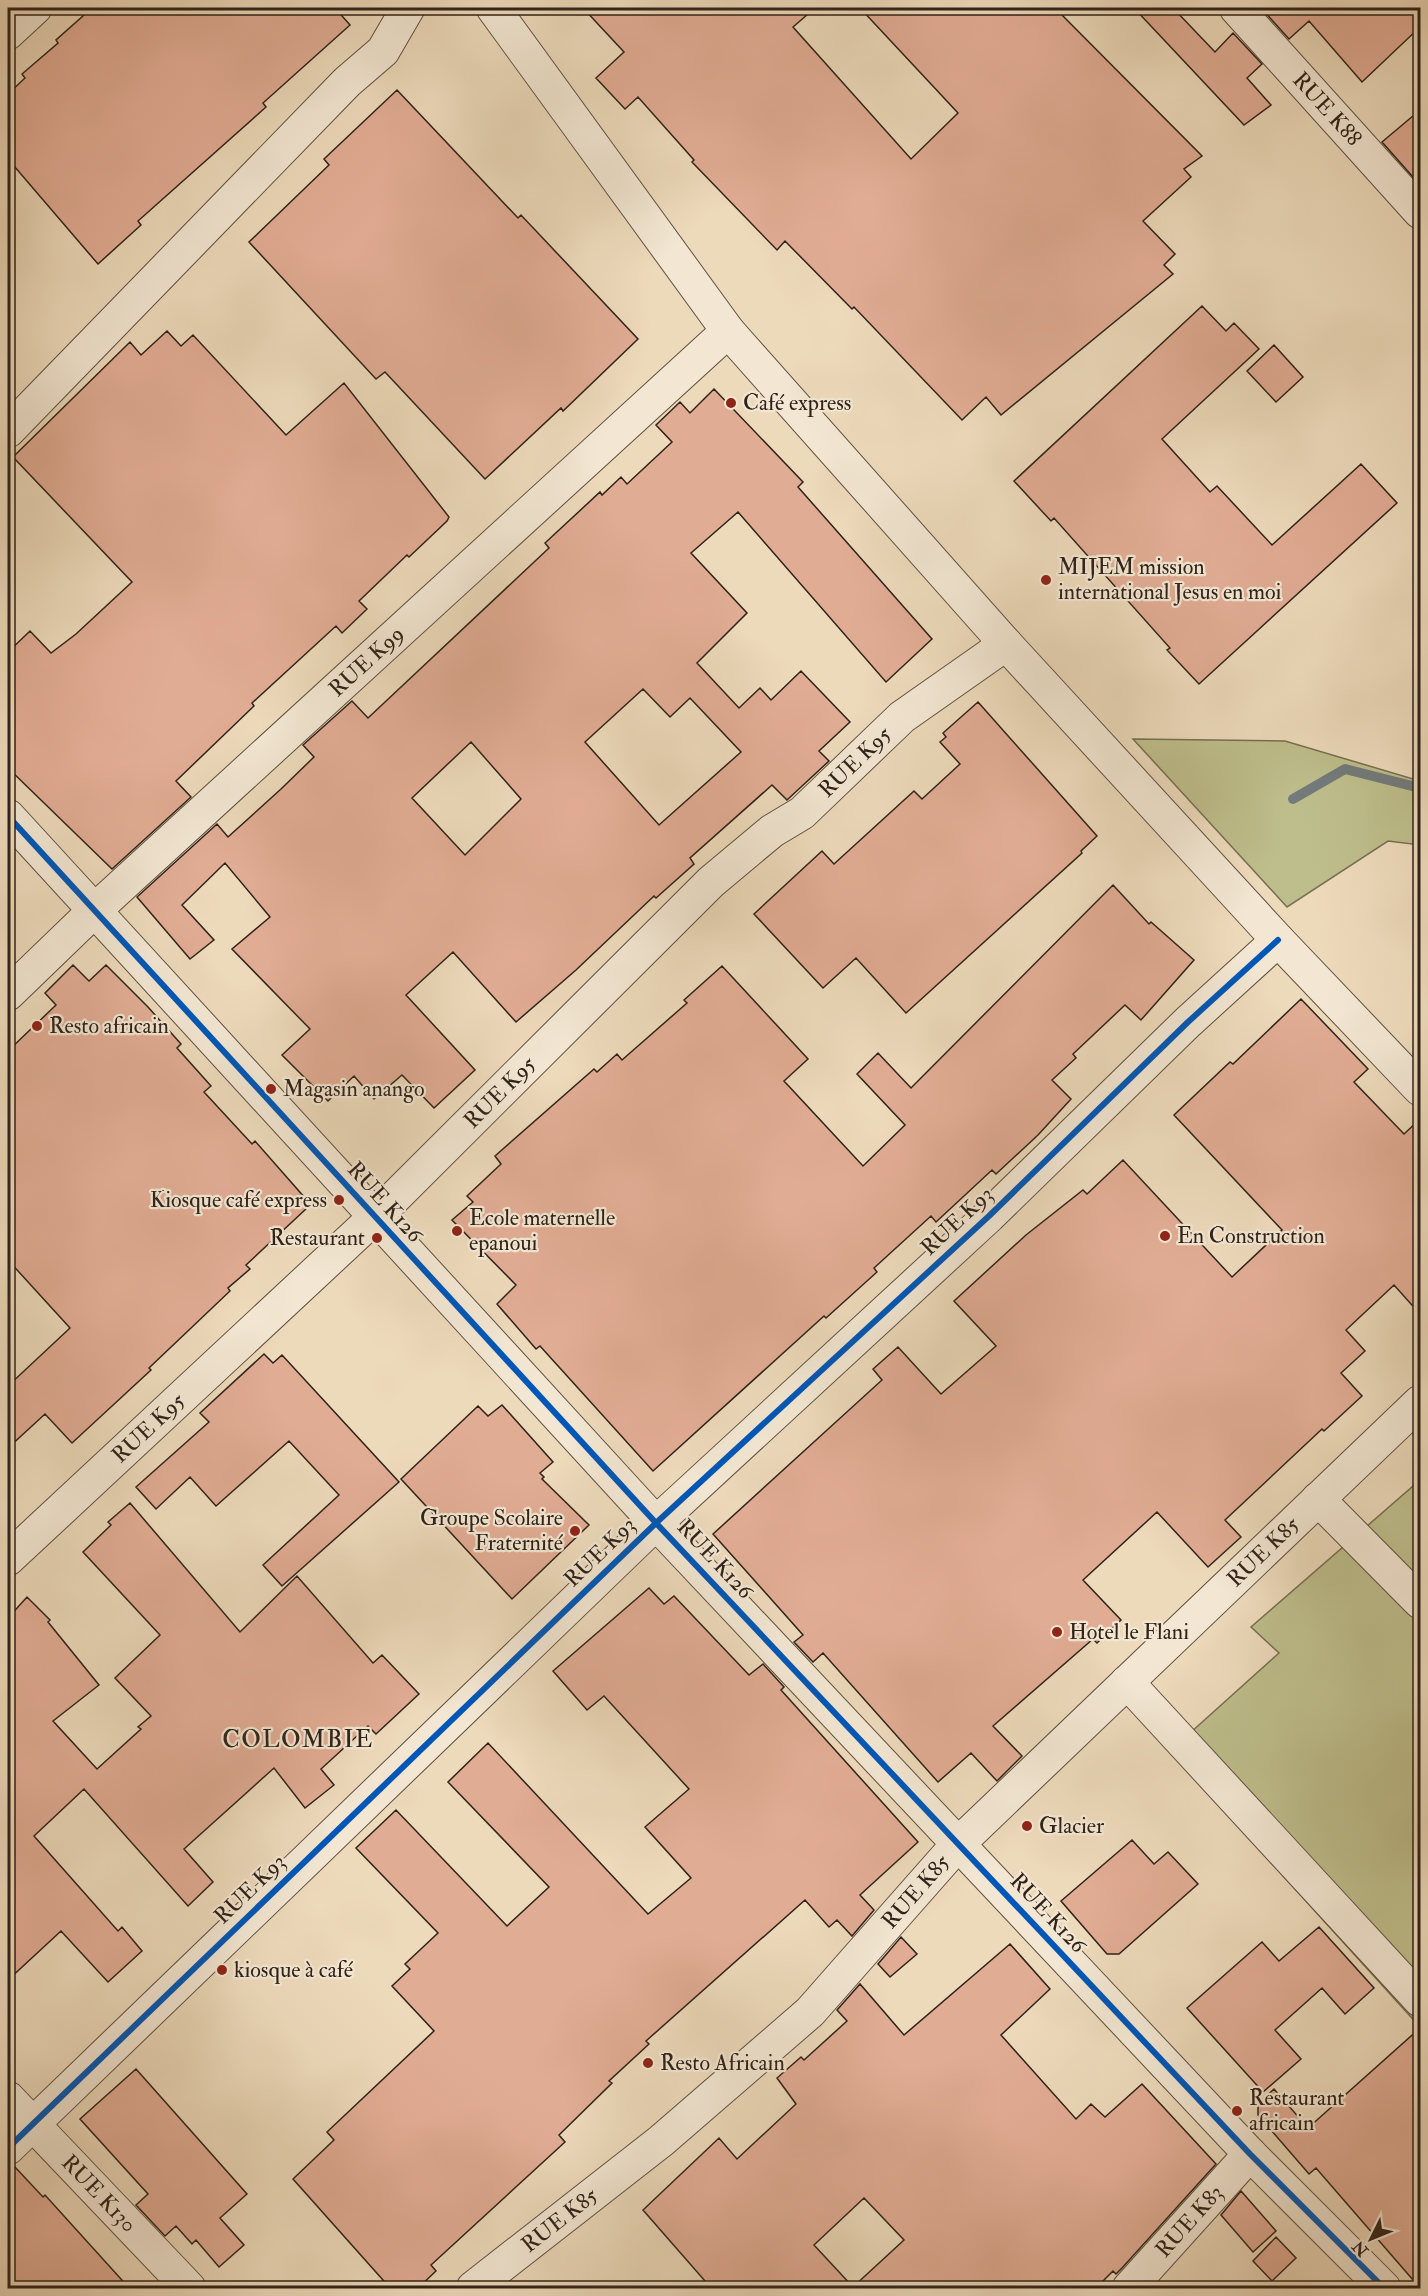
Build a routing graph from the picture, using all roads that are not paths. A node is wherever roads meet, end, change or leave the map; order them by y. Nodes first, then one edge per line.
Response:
1 (35, 8) edge
2 (408, 8) edge
3 (493, 8) edge
4 (1236, 8) edge
5 (8, 33) edge
6 (1420, 212) edge
7 (728, 331) junction
8 (8, 431) edge
9 (1006, 644) junction
10 (8, 816) edge
11 (95, 910) junction
12 (1278, 940) junction
13 (8, 994) edge
14 (1420, 1089) edge
15 (375, 1217) junction
16 (1420, 1401) edge
17 (1318, 1499) junction
18 (656, 1522) junction
19 (8, 1559) edge
20 (1420, 1602) edge
21 (1127, 1682) junction
22 (958, 1844) junction
23 (1420, 2000) edge
24 (8, 2098) edge
25 (33, 2125) junction
26 (8, 2148) edge
27 (1250, 2154) junction
28 (189, 2289) edge
29 (473, 2289) edge
30 (1128, 2289) edge
31 (1384, 2289) edge

1 - 5 street
2 - 8 street
3 - 7 street
4 - 6 street, RUE K88
7 - 9 street
7 - 11 street, RUE K99
9 - 12 street
9 - 15 street, RUE K95
10 - 11 street, RUE K126
11 - 13 street, RUE K99
11 - 15 street, RUE K126
12 - 14 street
12 - 18 street, RUE K93
15 - 18 street, RUE K126
15 - 19 street, RUE K95
16 - 17 street, RUE K85
17 - 20 street
17 - 21 street, RUE K85
18 - 22 street, RUE K126
18 - 25 street, RUE K93
21 - 22 street, RUE K85
21 - 23 street
22 - 27 street, RUE K126
22 - 29 street, RUE K85
24 - 25 street, RUE K130
25 - 26 street, RUE K93
25 - 28 street, RUE K130
27 - 30 street, RUE K83
27 - 31 street, RUE K126

